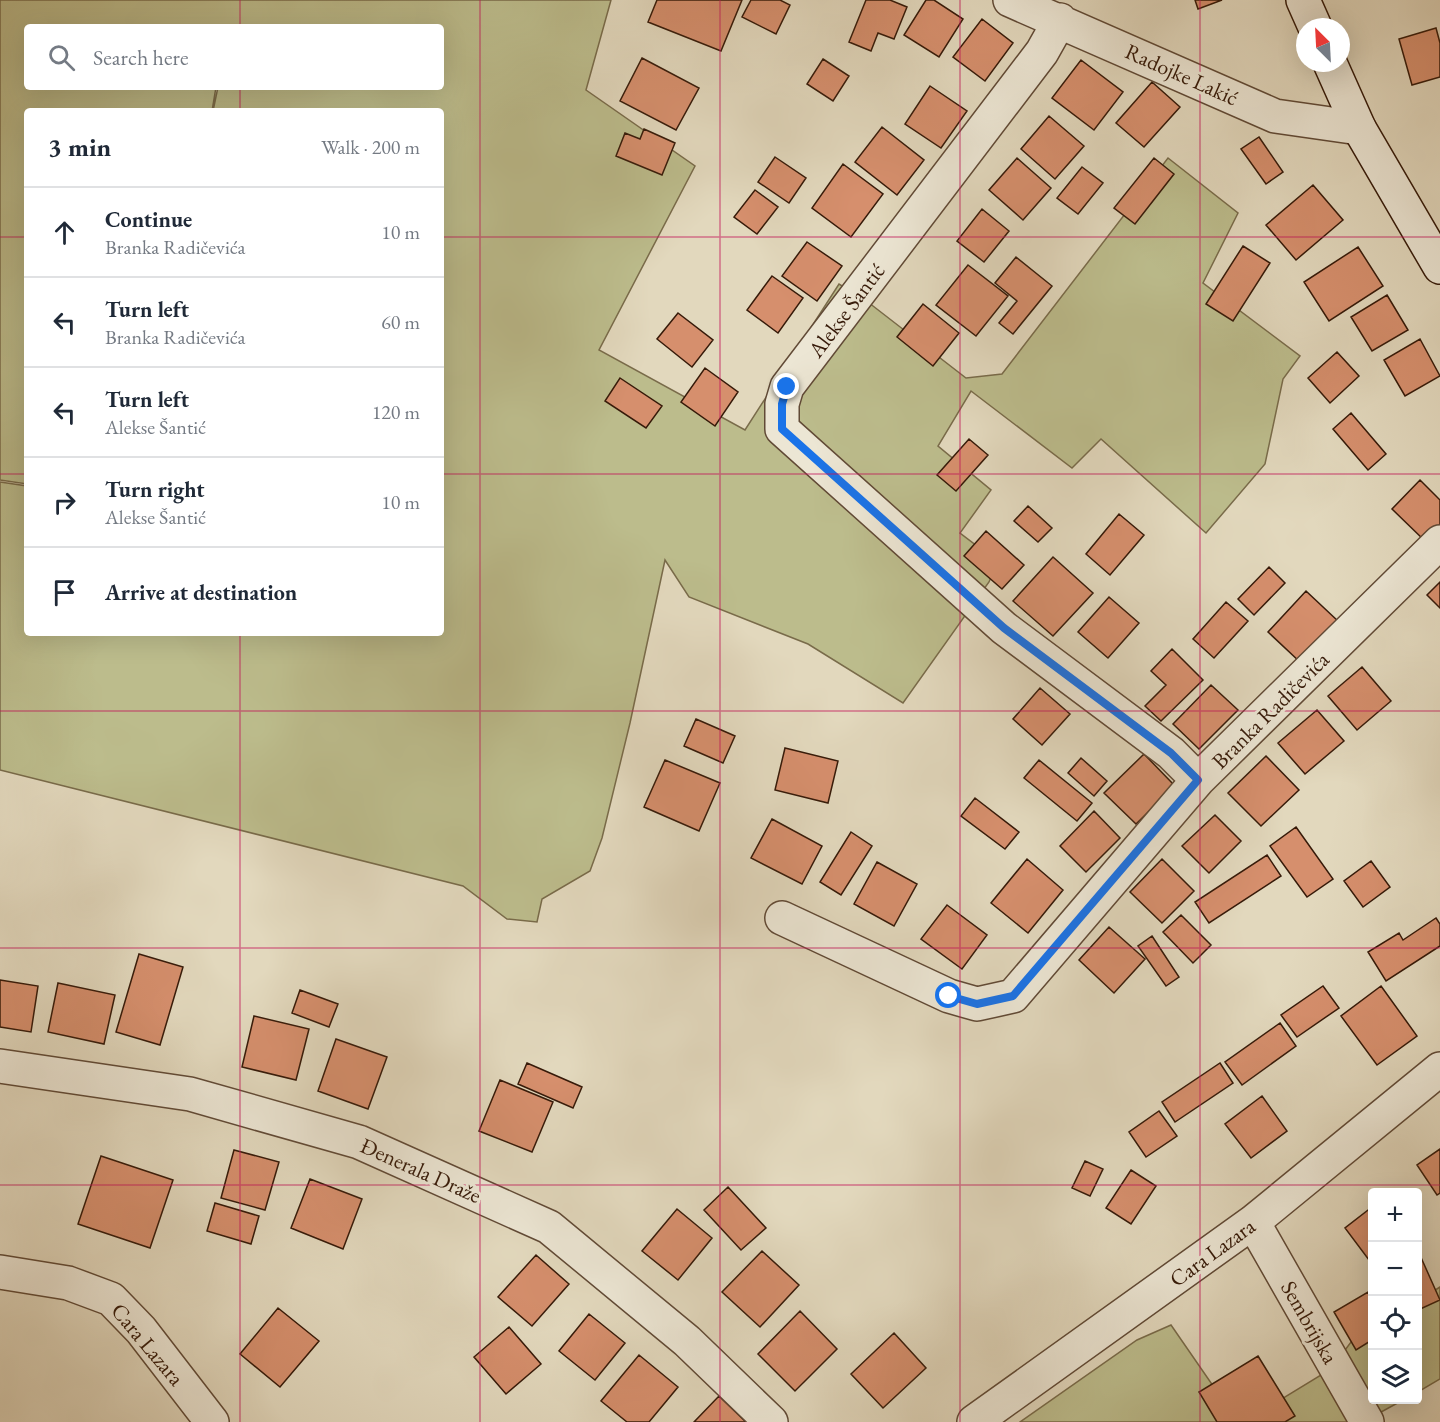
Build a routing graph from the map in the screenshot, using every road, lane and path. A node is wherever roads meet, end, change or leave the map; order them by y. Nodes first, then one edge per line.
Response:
1 (1010, 0) edge
2 (1304, 0) edge
3 (1311, 18) edge
4 (1060, 20) junction
5 (1334, 72) edge
6 (1359, 128) junction
7 (1437, 256) edge
8 (1440, 542) edge
9 (1198, 780) junction
10 (782, 918) dead end
11 (0, 1066) edge
12 (1440, 1069) edge
13 (1253, 1222) junction
14 (0, 1272) edge
15 (209, 1421) edge
16 (771, 1422) edge
17 (974, 1422) edge
18 (1367, 1422) edge

1 - 4 street, Radojke Lakić
2 - 3 street
4 - 6 street, Radojke Lakić
4 - 9 street, Alekse Šantić
5 - 6 street
6 - 7 street
8 - 9 street, Branka Radičevića
9 - 10 street, Branka Radičevića
11 - 16 street, Đenerala Draže
12 - 13 street, Cara Lazara
13 - 17 street, Cara Lazara
13 - 18 street, Sembrijska
14 - 15 street, Cara Lazara

